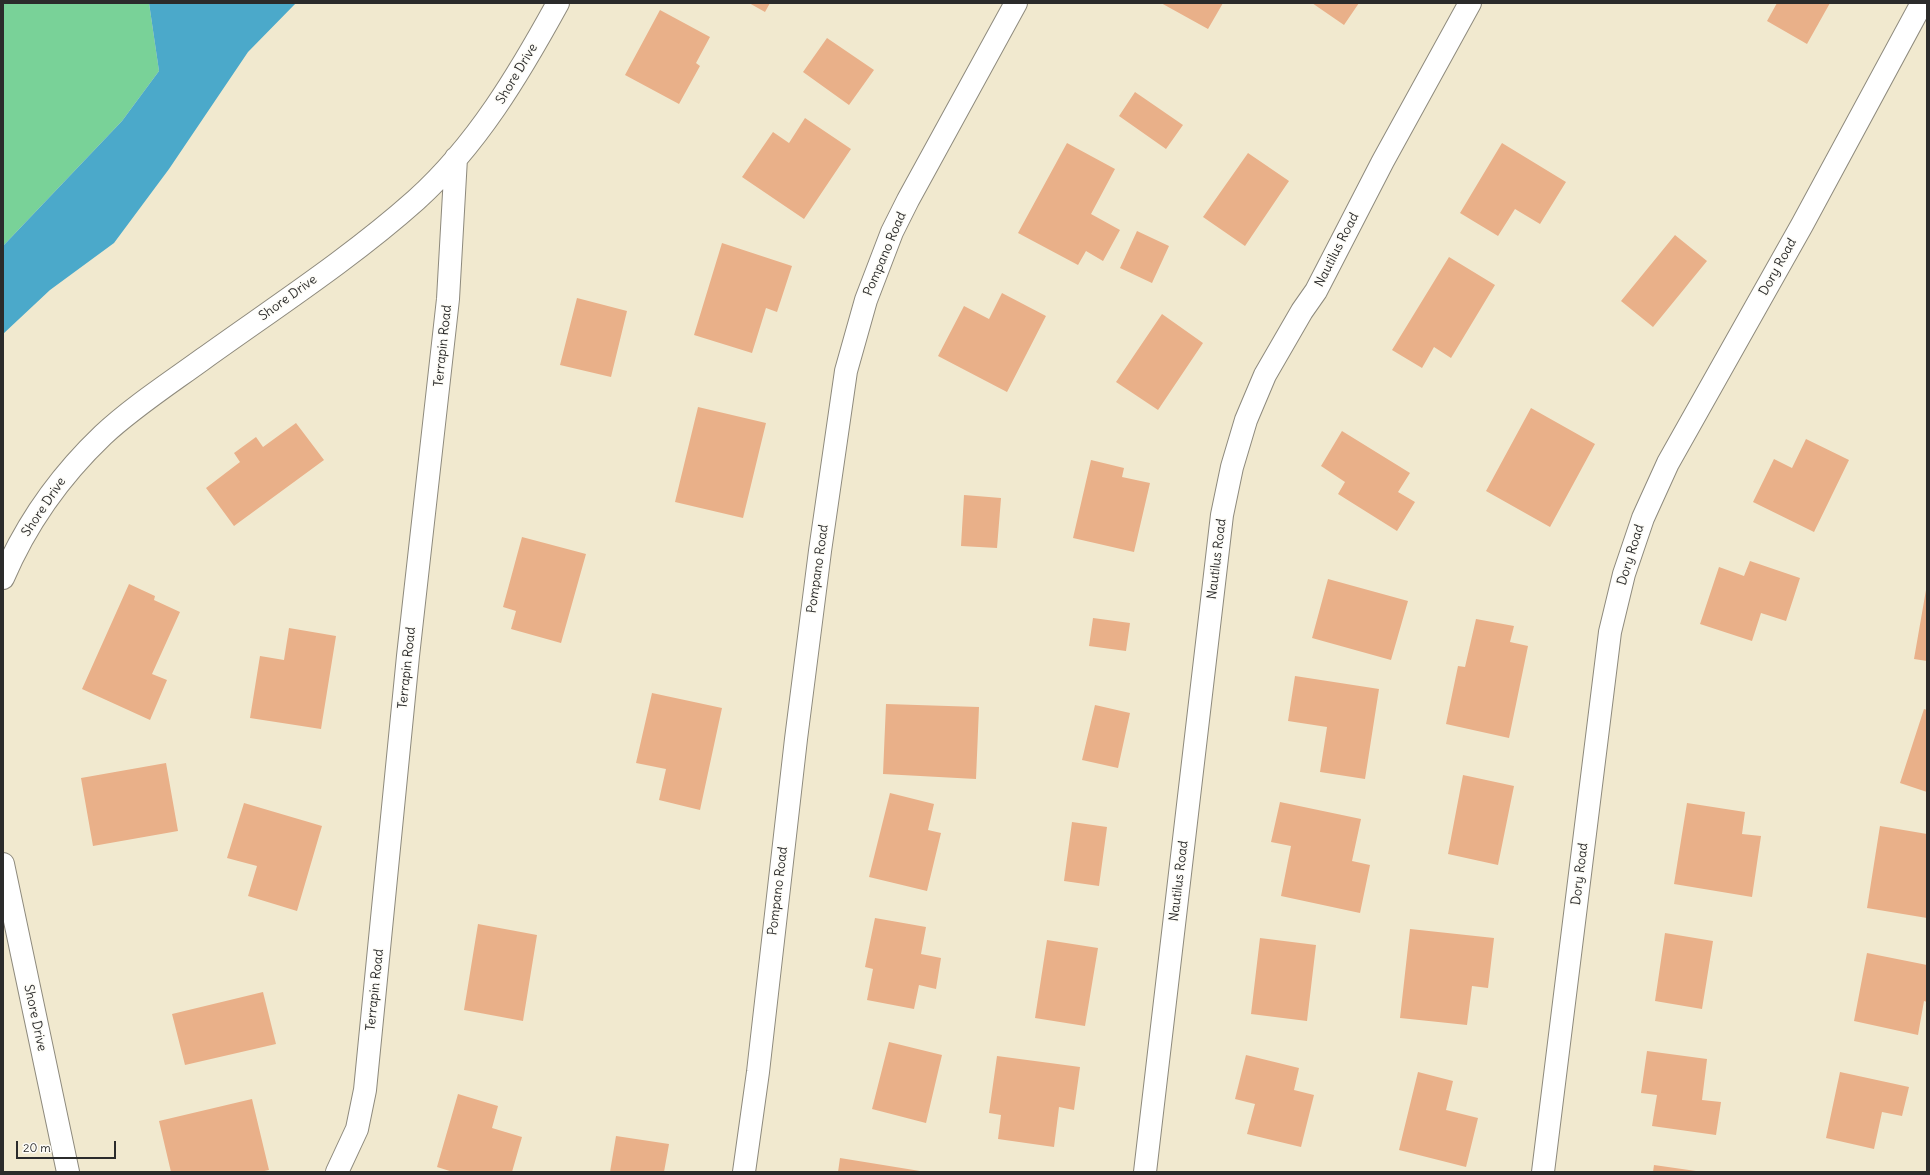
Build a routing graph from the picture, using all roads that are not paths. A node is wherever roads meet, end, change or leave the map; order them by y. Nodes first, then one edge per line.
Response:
1 (558, 3) edge
2 (1016, 3) edge
3 (1470, 3) edge
4 (1922, 3) edge
5 (456, 158) junction
6 (3, 578) edge
7 (3, 864) edge
8 (68, 1172) edge
9 (337, 1172) edge
10 (744, 1172) edge
11 (1145, 1172) edge
12 (1543, 1172) edge

1 - 5 street, Shore Drive
2 - 10 street, Pompano Road
3 - 11 street, Nautilus Road
4 - 12 street, Dory Road
5 - 6 street, Shore Drive
5 - 9 street, Terrapin Road
7 - 8 street, Shore Drive

